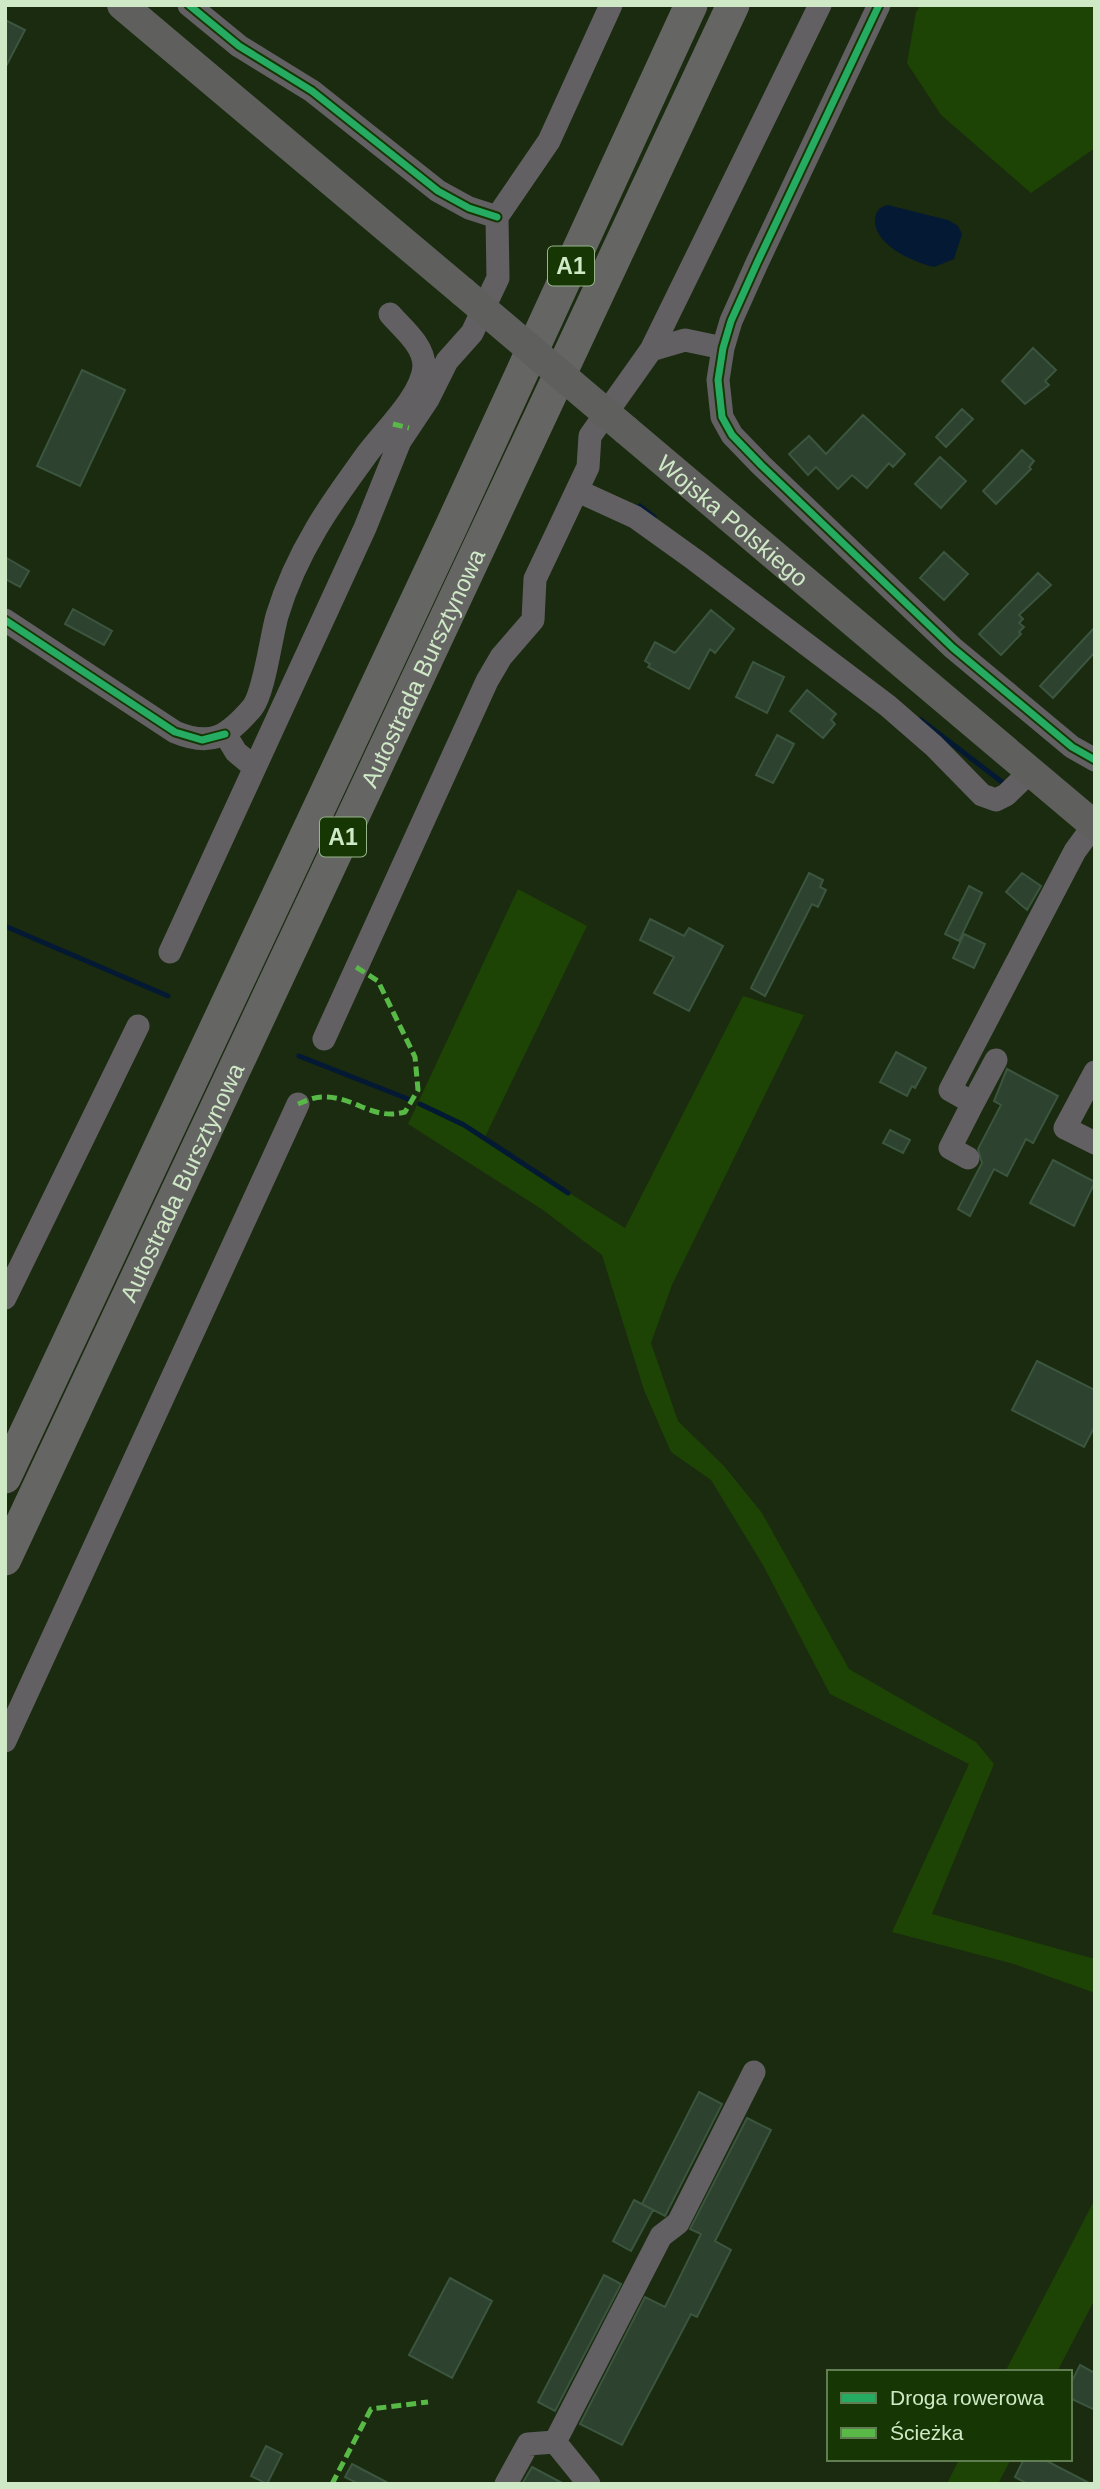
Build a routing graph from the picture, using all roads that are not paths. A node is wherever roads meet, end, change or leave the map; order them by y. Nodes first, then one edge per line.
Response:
1 (122, 5) edge
2 (189, 5) edge
3 (611, 5) edge
4 (691, 5) edge
5 (733, 5) edge
6 (820, 5) edge
7 (879, 5) edge
8 (497, 217) junction
9 (390, 314) dead end
10 (723, 348) junction
11 (651, 350) junction
12 (578, 491) junction
13 (5, 620) edge
14 (225, 734) junction
15 (1095, 760) edge
16 (254, 767) junction
17 (1031, 771) junction
18 (1094, 825) edge
19 (170, 952) dead end
20 (138, 1026) dead end
21 (324, 1039) dead end
22 (996, 1060) dead end
23 (1095, 1072) edge
24 (974, 1102) junction
25 (298, 1104) dead end
26 (1095, 1143) edge
27 (968, 1158) dead end
28 (5, 1298) edge
29 (5, 1477) edge
30 (5, 1559) edge
31 (5, 1741) edge
32 (754, 2072) dead end
33 (555, 2442) junction
34 (506, 2484) edge
35 (589, 2484) edge

1 - 17 main road, Wojska Polskiego, bridge
2 - 8 street
3 - 8 street
4 - 29 highway, Autostrada Bursztynowa / A1
5 - 30 highway, Autostrada Bursztynowa / A1
6 - 11 street
7 - 10 street
8 - 16 street
9 - 14 street
10 - 11 street
10 - 15 street
11 - 12 street
12 - 17 street
12 - 21 street
13 - 14 street
14 - 16 street
16 - 19 street
17 - 18 main road, Wojska Polskiego
18 - 24 street
20 - 28 street
22 - 24 street
23 - 26 street
24 - 27 street
25 - 31 street
32 - 33 street
33 - 34 street
33 - 35 street

